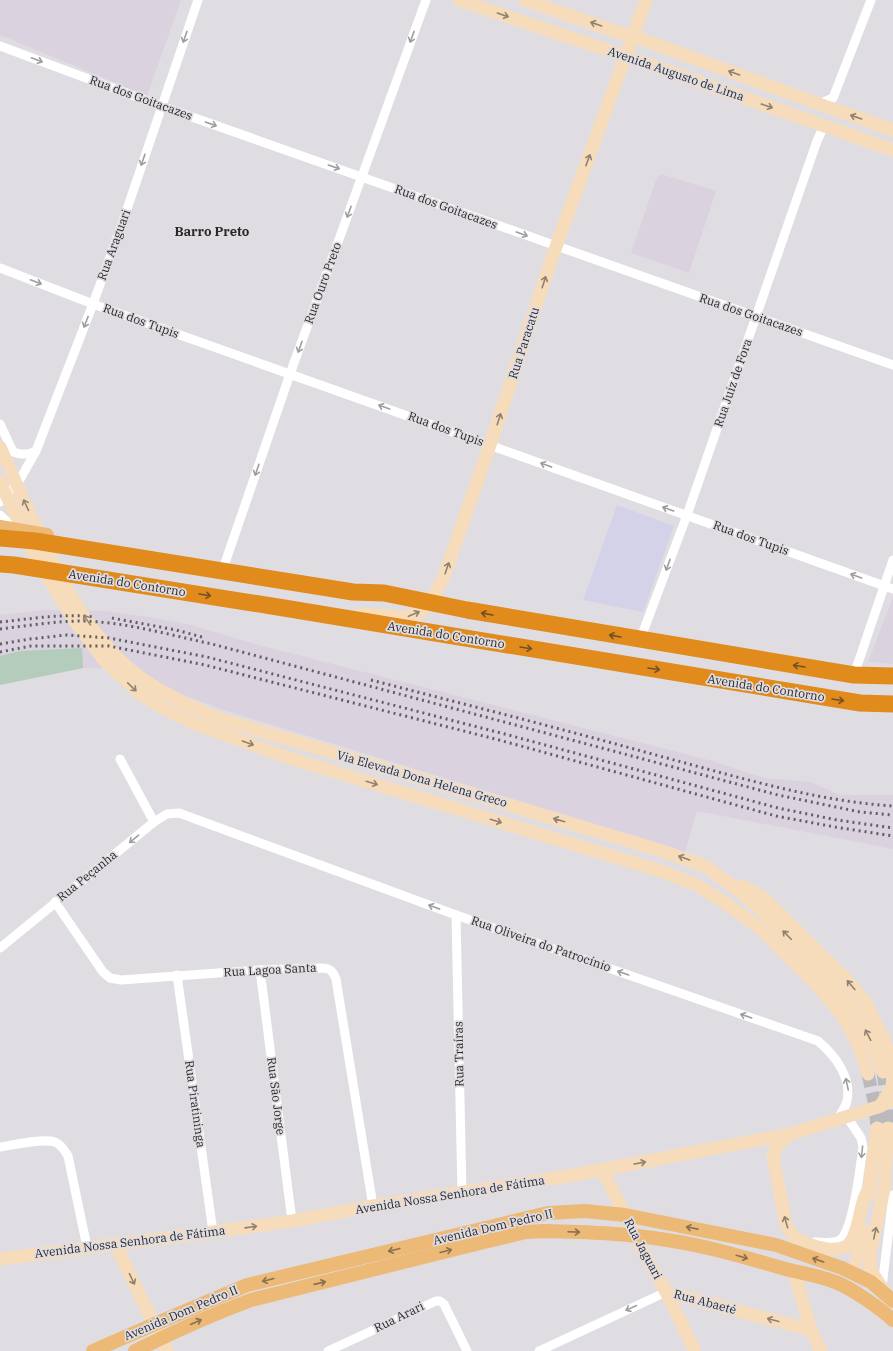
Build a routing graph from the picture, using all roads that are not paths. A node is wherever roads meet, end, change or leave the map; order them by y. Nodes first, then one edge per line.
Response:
1 (198, 0) edge
2 (426, 0) edge
3 (459, 0) edge
4 (525, 0) edge
5 (646, 0) edge
6 (871, 0) edge
7 (633, 36) junction
8 (0, 46) edge
9 (625, 56) junction
10 (819, 104) junction
11 (161, 106) junction
12 (824, 126) junction
13 (893, 130) edge
14 (893, 150) edge
15 (362, 176) junction
16 (557, 246) junction
17 (0, 268) edge
18 (93, 304) junction
19 (757, 317) junction
20 (893, 365) edge
21 (290, 374) junction
22 (0, 424) edge
23 (490, 445) junction
24 (0, 448) edge
25 (36, 451) junction
26 (13, 452) junction
27 (0, 463) edge
28 (19, 481) junction
29 (0, 483) edge
30 (0, 502) edge
31 (687, 515) junction
32 (0, 516) edge
33 (0, 527) edge
34 (16, 530) junction
35 (0, 538) edge
36 (893, 560) edge
37 (0, 564) edge
38 (224, 566) junction
39 (883, 586) junction
40 (893, 589) edge
41 (384, 593) junction
42 (430, 603) junction
43 (349, 619) junction
44 (640, 640) junction
45 (107, 655) junction
46 (854, 675) junction
47 (893, 676) edge
48 (893, 704) edge
49 (120, 759) dead end
50 (178, 813) joint
51 (154, 822) junction
52 (705, 866) junction
53 (55, 902) junction
54 (456, 915) junction
55 (0, 948) edge
56 (260, 970) junction
57 (177, 976) junction
58 (889, 1046) edge
59 (883, 1072) tunnel mouth
60 (868, 1074) tunnel mouth
61 (893, 1099) edge
62 (887, 1104) edge
63 (842, 1118) junction
64 (790, 1134) junction
65 (0, 1147) edge
66 (602, 1170) junction
67 (870, 1188) junction
68 (462, 1193) junction
69 (893, 1195) edge
70 (373, 1206) junction
71 (625, 1215) junction
72 (292, 1221) junction
73 (213, 1232) junction
74 (636, 1236) junction
75 (115, 1244) junction
76 (804, 1244) junction
77 (87, 1247) junction
78 (0, 1259) edge
79 (794, 1272) junction
80 (854, 1274) junction
81 (882, 1287) junction
82 (666, 1292) junction
83 (854, 1292) junction
84 (892, 1301) edge
85 (893, 1320) edge
86 (155, 1324) junction
87 (811, 1330) junction
88 (161, 1338) junction
89 (93, 1351) edge
90 (136, 1351) edge
91 (167, 1351) edge
92 (328, 1351) edge
93 (467, 1351) edge
94 (539, 1351) edge
95 (695, 1351) edge
96 (821, 1351) edge

1 -> 11 street, Rua Araguari
2 -> 15 street, Rua Ouro Preto
3 -> 9 main road, Avenida Augusto de Lima
7 -> 4 main road, Avenida Augusto de Lima
5 - 7 main road, Rua Paracatu
6 - 10 street
7 - 9 main road, Rua Paracatu
10 -> 7 main road, Avenida Augusto de Lima
8 -> 11 street, Rua dos Goitacazes
9 -> 12 main road, Avenida Augusto de Lima
16 -> 9 main road, Rua Paracatu
13 -> 10 main road, Avenida Augusto de Lima
11 -> 15 street, Rua dos Goitacazes
11 -> 18 street, Rua Araguari
12 - 14 main road, Avenida Augusto de Lima
12 - 19 street, Rua Juiz de Fora
15 -> 16 street, Rua dos Goitacazes
15 -> 21 street, Rua Ouro Preto
16 - 19 street, Rua dos Goitacazes
23 -> 16 main road, Rua Paracatu
17 -> 18 street, Rua dos Tupis
18 - 21 street, Rua dos Tupis
18 -> 25 street, Rua Araguari
19 - 20 street, Rua dos Goitacazes
19 - 31 street, Rua Juiz de Fora
23 -> 21 street, Rua dos Tupis
21 -> 38 street, Rua Ouro Preto
22 - 26 street
31 -> 23 street, Rua dos Tupis
42 -> 23 main road, Rua Paracatu
45 -> 24 main road, Via Elevada Dona Helena Greco
25 - 26 street
25 - 28 street, Rua Araguari
26 - 27 street
28 - 29 street
28 - 30 street, Rua Araguari
29 - 45 main road, Via Elevada Dona Helena Greco
39 -> 31 street, Rua dos Tupis
31 -> 44 street, Rua Juiz de Fora
32 - 34 street
33 - 34 main road
34 - 38 main road
35 - 41 highway
36 - 39 street
37 -> 43 highway, Avenida do Contorno
38 - 41 main road
39 - 40 street, Rua dos Tupis
39 - 46 street
41 - 42 highway
43 -> 42 main road, Rua Paracatu
44 -> 42 highway
43 -> 48 highway, Avenida do Contorno
46 -> 44 highway
52 -> 45 main road, Via Elevada Dona Helena Greco
45 -> 60 main road, Via Elevada Dona Helena Greco
46 - 47 highway
49 - 51 street
50 - 51 street, Rua Peçanha
54 -> 50 street, Rua Oliveira do Patrocínio
51 -> 53 street, Rua Peçanha
58 -> 52 main road
59 -> 52 main road, Via Elevada Dona Helena Greco
53 - 55 street, Rua Peçanha
53 - 57 street, Rua Lagoa Santa
63 -> 54 street, Rua Oliveira do Patrocínio
54 - 68 street, Rua Traíras
56 - 57 street, Rua Lagoa Santa
56 - 70 street, Rua Lagoa Santa
56 - 72 street, Rua São Jorge
57 - 73 street, Rua Piratininga
58 - 62 main road
61 - 62 main road, Avenida Nossa Senhora de Fátima
62 - 63 main road, Avenida Nossa Senhora de Fátima
63 - 64 main road, Avenida Nossa Senhora de Fátima
63 -> 76 street
66 -> 64 main road, Avenida Nossa Senhora de Fátima
76 -> 64 main road
65 - 77 street
66 - 68 main road, Avenida Nossa Senhora de Fátima
66 - 71 main road, Rua Jaguari
67 - 76 main road
67 - 80 main road
81 -> 67 main road
68 - 70 main road, Avenida Nossa Senhora de Fátima
69 - 81 street
70 - 72 main road, Avenida Nossa Senhora de Fátima
71 - 74 main road, Rua Jaguari
80 -> 71 main road, Avenida Dom Pedro II
71 -> 86 main road, Avenida Dom Pedro II
73 -> 72 main road, Avenida Nossa Senhora de Fátima
73 - 75 main road, Avenida Nossa Senhora de Fátima
74 -> 79 main road, Avenida Dom Pedro II
74 - 82 main road, Rua Jaguari
88 -> 74 main road, Avenida Dom Pedro II
75 - 77 main road, Avenida Nossa Senhora de Fátima
75 -> 86 main road
77 - 78 main road, Avenida Nossa Senhora de Fátima
79 - 83 main road, Avenida Dom Pedro II
79 - 87 main road
80 - 83 main road
80 - 84 main road, Avenida Dom Pedro II
81 - 84 main road
87 -> 82 main road, Rua Abaeté
82 -> 94 street, Rua Abaeté
82 - 95 main road, Rua Jaguari
83 - 85 main road, Avenida Dom Pedro II
86 - 88 main road
86 - 89 main road, Avenida Dom Pedro II
87 - 96 main road
88 - 90 main road, Avenida Dom Pedro II
88 - 91 main road
92 - 93 street, Rua Arari

